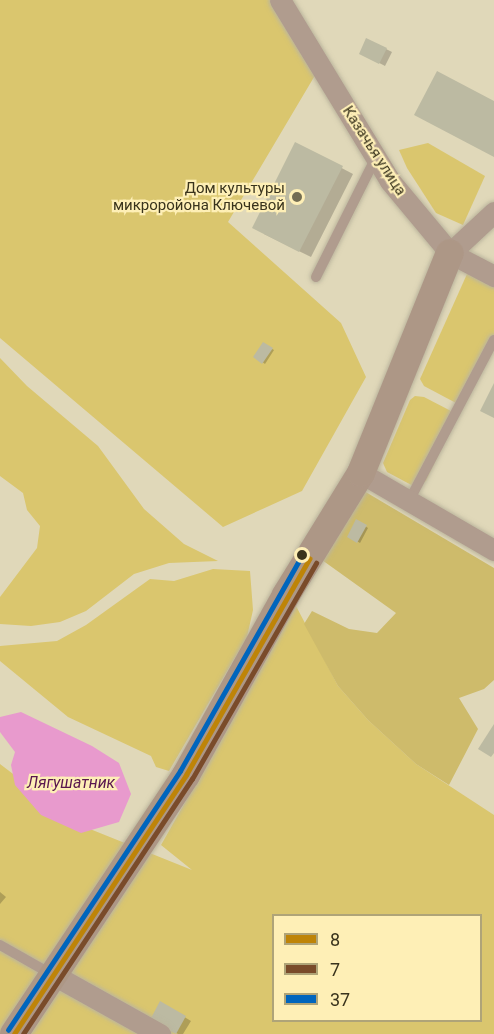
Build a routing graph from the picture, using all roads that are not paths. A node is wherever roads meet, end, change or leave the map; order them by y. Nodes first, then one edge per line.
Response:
1 (280, 0) edge
2 (376, 157) junction
3 (494, 212) edge
4 (450, 253) junction
5 (494, 276) edge
6 (316, 277) dead end
7 (494, 340) edge
8 (361, 473) junction
9 (409, 501) junction
10 (494, 550) edge
11 (0, 945) edge
12 (52, 974) junction
13 (14, 1034) edge
14 (160, 1034) edge

1 - 2 street, Казачья улица
2 - 4 street, Казачья улица
2 - 6 lane
3 - 4 street
4 - 5 street, Казачья улица
4 - 8 street
7 - 9 lane
8 - 9 street
8 - 12 street
9 - 10 street
11 - 12 lane
12 - 13 street
12 - 14 street

